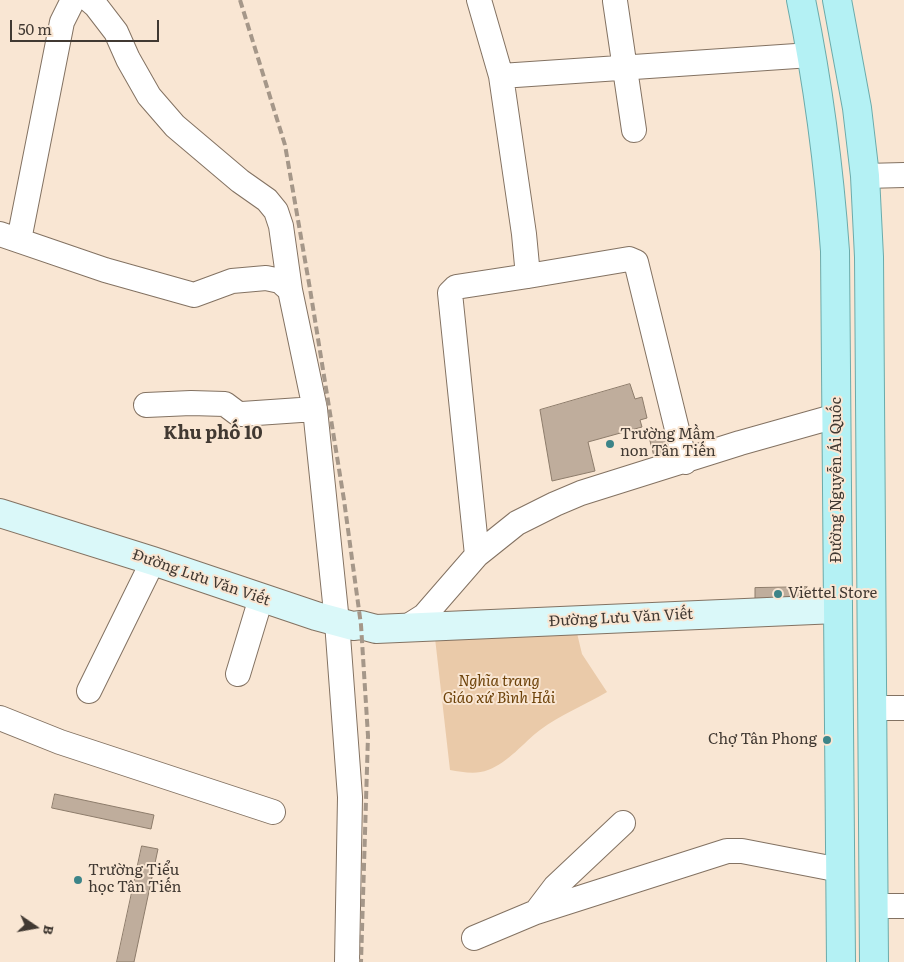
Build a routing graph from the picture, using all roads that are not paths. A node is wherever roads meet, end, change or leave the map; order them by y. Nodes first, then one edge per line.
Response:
1 (74, 0) edge
2 (89, 0) edge
3 (480, 0) edge
4 (800, 0) edge
5 (837, 0) edge
6 (615, 1) dead end
7 (812, 56) junction
8 (624, 67) junction
9 (500, 76) junction
10 (634, 130) dead end
11 (904, 175) edge
12 (865, 176) junction
13 (9, 237) edge
14 (528, 276) junction
15 (290, 290) junction
16 (146, 405) dead end
17 (315, 409) junction
18 (836, 416) junction
19 (685, 462) junction
20 (0, 513) edge
21 (476, 555) junction
22 (153, 561) junction
23 (261, 598) junction
24 (871, 608) junction
25 (838, 609) junction
26 (336, 622) junction
27 (414, 622) junction
28 (238, 674) dead end
29 (89, 691) dead end
30 (872, 708) junction
31 (904, 708) edge
32 (838, 709) junction
33 (0, 718) edge
34 (273, 812) dead end
35 (624, 823) dead end
36 (840, 870) junction
37 (873, 906) junction
38 (904, 906) edge
39 (536, 912) junction
40 (474, 938) dead end
41 (347, 962) edge
42 (841, 962) edge
43 (874, 962) edge

1 - 13 street
2 - 15 street
3 - 9 street
4 - 7 main road, Đường Nguyễn Ái Quốc
5 - 12 main road
6 - 8 street
7 - 8 street
7 - 18 main road, Đường Nguyễn Ái Quốc
8 - 9 street
8 - 10 street
9 - 14 street
11 - 12 street
12 - 24 main road
13 - 15 street
14 - 19 street
14 - 21 street
15 - 17 street
16 - 17 street
17 - 26 street
18 - 19 street
18 - 25 main road, Đường Nguyễn Ái Quốc
19 - 21 street
20 - 22 street, Đường Lưu Văn Viết
21 - 27 street
22 - 23 street, Đường Lưu Văn Viết
22 - 29 street
23 - 26 street, Đường Lưu Văn Viết
23 - 28 street
24 - 25 main road
24 - 30 main road
25 - 27 street, Đường Lưu Văn Viết
25 - 32 main road, Đường Nguyễn Ái Quốc
26 - 27 street, Đường Lưu Văn Viết
26 - 41 street
30 - 31 street
30 - 32 main road
30 - 37 main road
32 - 36 main road, Đường Nguyễn Ái Quốc
33 - 34 street
35 - 39 street
36 - 39 street
36 - 42 main road, Đường Nguyễn Ái Quốc
37 - 38 street
37 - 43 main road
39 - 40 street

